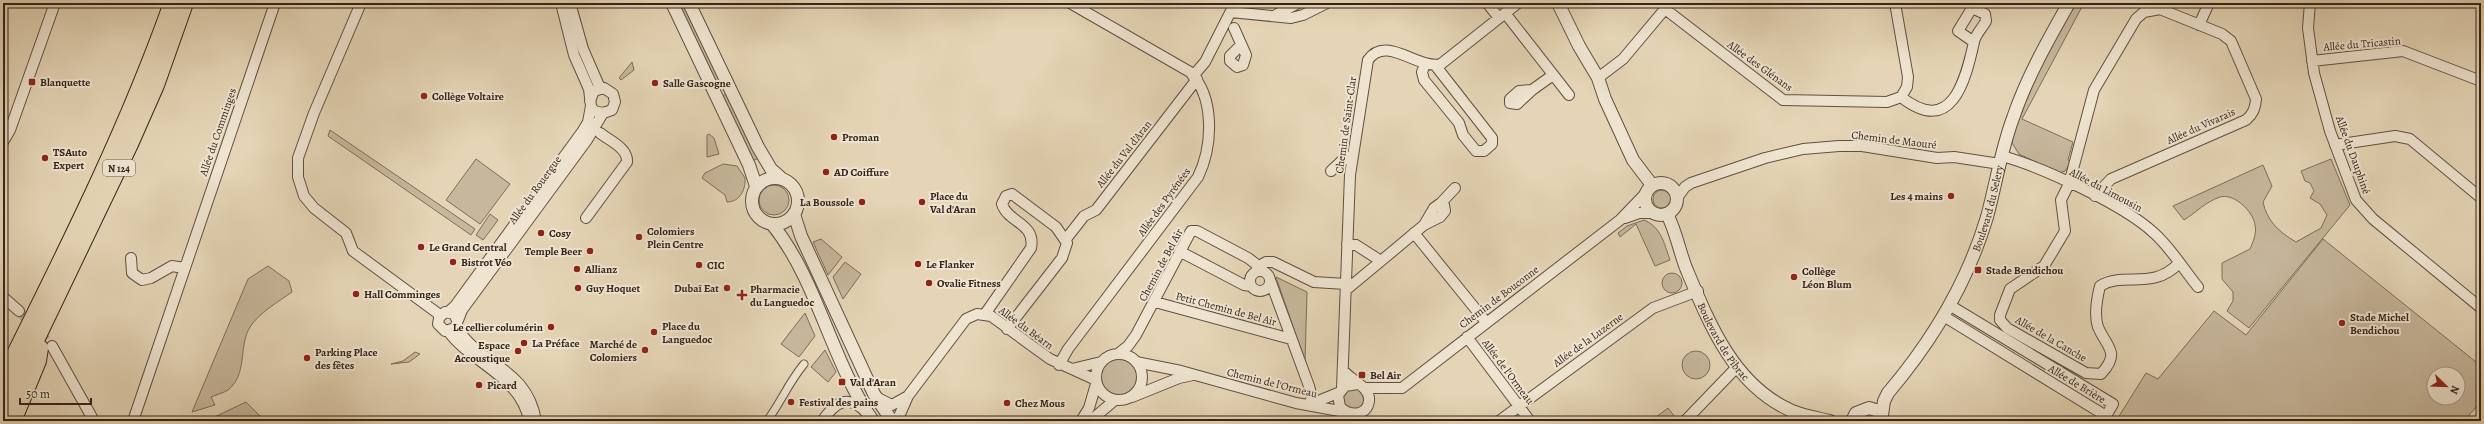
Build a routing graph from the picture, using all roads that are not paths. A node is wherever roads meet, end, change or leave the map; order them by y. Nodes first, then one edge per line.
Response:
1 (55, 3) edge
2 (172, 3) edge
3 (185, 3) edge
4 (275, 3) edge
5 (361, 3) edge
6 (561, 3) edge
7 (570, 3) edge
8 (672, 3) edge
9 (689, 3) edge
10 (1070, 3) edge
11 (1298, 3) edge
12 (1327, 3) edge
13 (1487, 3) edge
14 (1517, 3) edge
15 (1558, 3) edge
16 (1896, 3) edge
17 (2069, 3) edge
18 (2209, 3) edge
19 (2310, 3) edge
20 (1667, 6) edge
21 (1233, 7) edge
22 (1242, 14) junction
23 (1274, 16) junction
24 (1502, 16) junction
25 (2199, 25) junction
26 (1234, 28) junction
27 (1219, 35) junction
28 (1974, 42) dead end
29 (1241, 45) dead end
30 (2312, 61) junction
31 (1425, 64) junction
32 (1435, 65) junction
33 (1553, 75) junction
34 (1195, 77) junction
35 (1598, 78) junction
36 (2481, 81) edge
37 (600, 88) junction
38 (1532, 90) dead end
39 (1569, 95) dead end
40 (1901, 97) junction
41 (591, 104) junction
42 (603, 114) junction
43 (1475, 117) junction
44 (1461, 128) junction
45 (600, 133) dead end
46 (3, 142) edge
47 (2335, 145) junction
48 (1352, 157) junction
49 (2001, 160) junction
50 (1330, 171) dead end
51 (780, 178) junction
52 (2069, 184) junction
53 (756, 186) junction
54 (1456, 188) dead end
55 (1649, 189) junction
56 (2095, 196) junction
57 (1677, 198) junction
58 (2481, 198) edge
59 (1653, 213) junction
60 (794, 214) junction
61 (1667, 214) junction
62 (586, 218) dead end
63 (1620, 220) junction
64 (772, 224) junction
65 (1414, 233) junction
66 (1066, 238) junction
67 (1347, 244) junction
68 (1181, 252) junction
69 (131, 258) dead end
70 (1381, 261) junction
71 (2179, 263) junction
72 (184, 268) junction
73 (1258, 269) junction
74 (1270, 280) junction
75 (1251, 286) junction
76 (1346, 287) junction
77 (2198, 287) dead end
78 (1261, 291) junction
79 (1698, 291) junction
80 (3, 297) edge
81 (1155, 302) junction
82 (1278, 302) junction
83 (1951, 306) junction
84 (2481, 308) edge
85 (19, 311) tunnel mouth
86 (444, 313) junction
87 (985, 314) junction
88 (1945, 317) junction
89 (1486, 322) junction
90 (454, 326) junction
91 (35, 328) junction
92 (1007, 329) junction
93 (1136, 335) junction
94 (1466, 337) junction
95 (1291, 339) junction
96 (52, 346) tunnel mouth
97 (1118, 354) junction
98 (1135, 360) junction
99 (3, 362) edge
100 (1101, 362) junction
101 (804, 364) dead end
102 (1059, 365) junction
103 (1736, 368) junction
104 (1072, 369) junction
105 (1343, 370) junction
106 (1193, 375) junction
107 (3, 378) edge
108 (1096, 382) junction
109 (1361, 386) junction
110 (1341, 390) junction
111 (1391, 390) junction
112 (874, 394) junction
113 (908, 396) junction
114 (1130, 397) junction
115 (1115, 400) junction
116 (1884, 401) junction
117 (1309, 405) junction
118 (1518, 407) junction
119 (1869, 408) junction
120 (3, 409) edge
121 (1364, 413) edge
122 (1347, 415) edge
123 (871, 418) edge
124 (1883, 418) edge
125 (1850, 419) edge
126 (534, 420) edge
127 (13, 421) edge
128 (94, 421) edge
129 (134, 421) edge
130 (767, 421) edge
131 (822, 421) edge
132 (892, 421) edge
133 (897, 421) edge
134 (1080, 421) edge
135 (1090, 421) edge
136 (1499, 421) edge
137 (1530, 421) edge
138 (1685, 421) edge
139 (1830, 421) edge

1 - 46 street
2 - 91 highway, N 124
3 - 91 highway, N 124
4 - 72 street, Allée du Comminges
5 - 86 street
6 - 41 street
7 - 37 street
8 - 53 street
9 - 51 street
10 - 34 street
11 - 23 street
12 - 23 street
13 - 24 street
14 - 24 street
15 - 35 street
16 - 40 street
17 - 49 street, Boulevard du Selery
18 - 25 street
19 - 30 street, Allée du Dauphiné
20 - 35 street
20 - 40 street, Allée des Glénans
21 - 22 street
21 - 27 street, Allée du Val d'Aran
22 - 23 street
22 - 26 street
24 - 32 street
24 - 33 street
25 - 52 street, Allée du Vivarais
25 - 56 street, Allée du Vivarais
26 - 27 street
26 - 29 street
27 - 34 street, Allée du Val d'Aran
28 - 40 street
30 - 36 street, Allée du Tricastin
30 - 47 street, Allée du Dauphiné
31 - 32 street, Chemin de Saint-Clar
31 - 44 street
31 - 48 street, Chemin de Saint-Clar
32 - 43 street
33 - 38 street
33 - 39 street
34 - 66 street, Allée du Val d'Aran
34 - 102 street, Allée des Pyrénées
35 - 55 street
37 - 41 street
37 - 42 street
41 - 42 street
41 - 86 street, Allée du Rouergue
42 - 90 street, Allée du Rouergue
43 - 44 street
43 - 44 street
45 - 62 street
47 - 58 street
47 - 84 street, Allée du Dauphiné
48 - 50 street
48 - 67 street, Chemin de Saint-Clar
49 - 52 street, Allée du Limousin
49 - 57 street, Chemin de Maouré
49 - 83 street, Boulevard du Selery
51 - 53 street
51 - 60 street
52 - 56 street, Allée du Limousin
52 - 71 street, Allée de la Canche
53 - 64 street
54 - 65 street
55 - 57 street
55 - 59 street
55 - 63 street, Chemin de Bouconne
56 - 71 street, Allée du Limousin
57 - 61 street
59 - 61 street
59 - 63 street, Chemin de Bouconne
60 - 64 street
60 - 112 street
61 - 79 street, Boulevard de Pibrac
63 - 89 street, Chemin de Bouconne
64 - 123 street
65 - 70 street
65 - 89 street
66 - 87 street
66 - 92 street
67 - 70 street
67 - 76 street, Chemin de Saint-Clar
68 - 73 street, Chemin de Bel Air
68 - 75 street
68 - 81 street, Chemin de Bel Air
69 - 72 street
70 - 76 street
71 - 77 street, Allée du Limousin
72 - 129 street, Allée du Comminges
73 - 74 street, Chemin de Bel Air
73 - 75 street
73 - 76 street
74 - 78 street
74 - 82 street
75 - 78 street
76 - 105 street, Chemin de Saint-Clar
78 - 82 street
79 - 103 street, Boulevard de Pibrac
79 - 118 street, Allée de la Luzerne
80 - 85 street
81 - 93 street, Chemin de Bel Air
81 - 95 street, Petit Chemin de Bel Air
82 - 95 street
83 - 88 street, Boulevard du Selery
83 - 88 street, Allée de Brière
86 - 90 street
86 - 90 street
87 - 92 street, Allée du Béarn
87 - 113 street, Allée du Béarn
88 - 116 street, Boulevard du Selery
89 - 94 street, Chemin de Bouconne
90 - 126 street
91 - 99 highway
91 - 107 highway, N 124
91 - 120 highway, N 124
91 - 127 highway
92 - 102 street, Allée du Béarn
93 - 97 street, Chemin de Bel Air
93 - 98 street, Chemin de Bel Air
94 - 111 street, Chemin de Bouconne
94 - 118 street, Allée de l'Ormeau
95 - 117 street
96 - 128 street
97 - 98 street
97 - 100 street
98 - 106 street, Chemin de l'Ormeau
98 - 114 street
100 - 104 street
100 - 108 street
101 - 130 street
102 - 104 street, Allée du Béarn
103 - 138 street
103 - 139 street, Boulevard de Pibrac
104 - 108 street, Allée du Béarn
105 - 109 street
105 - 110 street, Chemin de Saint-Clar
106 - 114 street
106 - 117 street, Chemin de l'Ormeau
108 - 115 street
108 - 134 street
109 - 110 street
109 - 111 street, Chemin de Bouconne
109 - 121 street
110 - 117 street
110 - 122 street
111 - 121 street, Chemin de Bouconne
112 - 113 street, Allée du Béarn
112 - 132 street
113 - 133 street, Allée du Béarn
114 - 115 street
115 - 135 street
116 - 119 street, Boulevard du Selery
116 - 124 street
117 - 122 street, Chemin de l'Ormeau
118 - 136 street, Allée de la Luzerne
118 - 137 street, Allée de l'Ormeau
119 - 124 street
119 - 125 street, Boulevard du Selery
121 - 122 street
123 - 131 street

